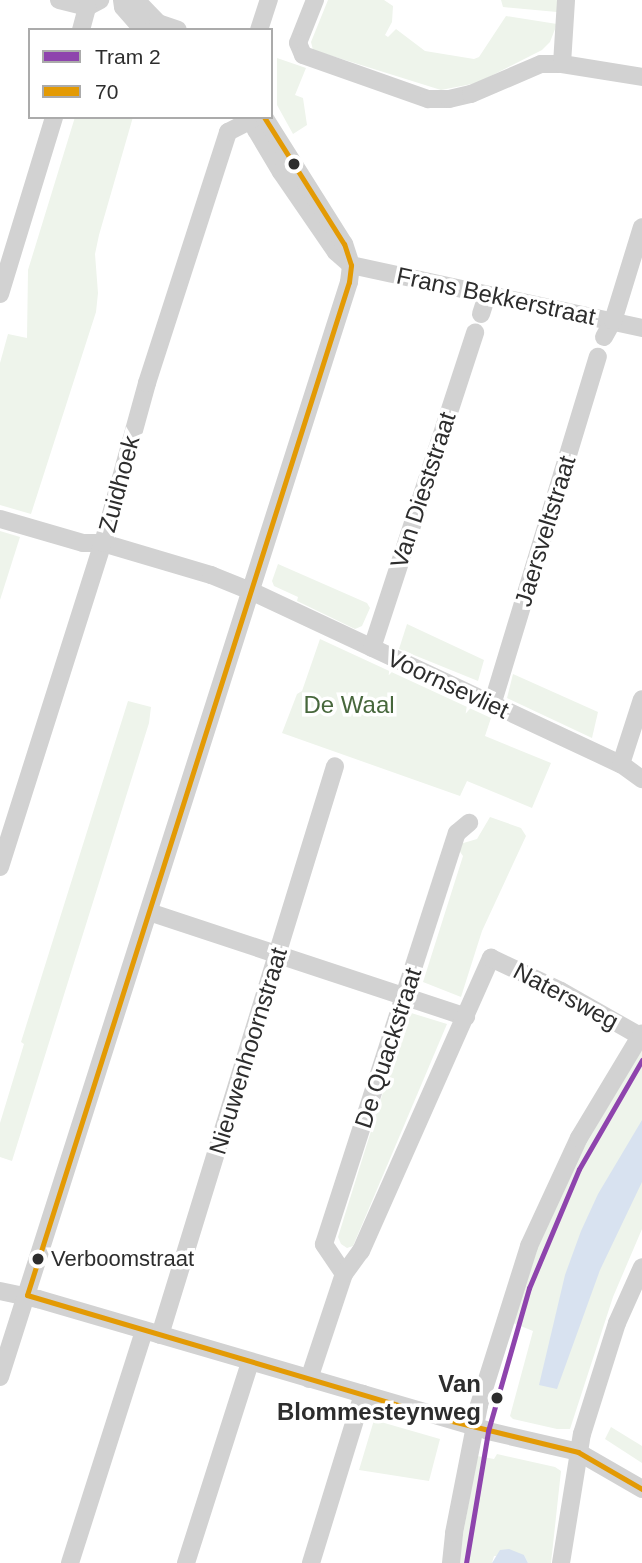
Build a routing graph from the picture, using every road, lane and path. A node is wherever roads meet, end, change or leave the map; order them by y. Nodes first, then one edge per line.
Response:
1 (60, 0) edge
2 (122, 0) edge
3 (136, 0) edge
4 (270, 0) edge
5 (315, 0) edge
6 (566, 0) edge
7 (94, 4) edge
8 (82, 28) edge
9 (141, 28) edge
10 (172, 28) edge
11 (260, 28) edge
12 (562, 64) junction
13 (642, 77) edge
14 (53, 119) edge
15 (254, 119) edge
16 (256, 119) edge
17 (642, 227) edge
18 (351, 265) junction
19 (0, 294) edge
20 (487, 295) junction
21 (481, 314) dead end
22 (642, 328) edge
23 (609, 329) junction
24 (475, 332) dead end
25 (598, 357) dead end
26 (0, 519) edge
27 (103, 542) junction
28 (253, 592) junction
29 (372, 648) junction
30 (642, 699) edge
31 (492, 705) junction
32 (621, 764) junction
33 (335, 766) dead end
34 (642, 779) edge
35 (470, 823) dead end
36 (0, 867) edge
37 (149, 912) junction
38 (279, 953) junction
39 (491, 958) joint
40 (405, 995) junction
41 (467, 1017) junction
42 (641, 1034) edge
43 (642, 1268) edge
44 (344, 1273) junction
45 (0, 1291) edge
46 (27, 1296) junction
47 (152, 1333) junction
48 (250, 1363) junction
49 (0, 1377) edge
50 (309, 1379) junction
51 (363, 1394) junction
52 (475, 1428) junction
53 (578, 1452) junction
54 (642, 1489) edge
55 (71, 1563) edge
56 (186, 1563) edge
57 (311, 1563) edge
58 (451, 1563) edge
59 (561, 1563) edge

1 - 7 street
2 - 9 street
3 - 10 street
4 - 11 street
5 - 12 street
6 - 12 street
7 - 8 street
12 - 13 street
14 - 19 street
15 - 27 street, Zuidhoek
16 - 18 street
17 - 23 street
18 - 20 street, Frans Bekkerstraat
18 - 28 street
20 - 21 street
20 - 23 street, Frans Bekkerstraat
22 - 23 street, Frans Bekkerstraat
24 - 29 street, Van Dieststraat
25 - 31 street, Jaersveltstraat
26 - 27 street, Voornsevliet
27 - 28 street, Voornsevliet
27 - 36 street, Zuidhoek
28 - 29 street, Voornsevliet
28 - 37 street
29 - 31 street, Voornsevliet
30 - 32 street
31 - 32 street, Voornsevliet
32 - 34 street, Voornsevliet
33 - 38 street, Nieuwenhoornstraat
35 - 40 street, De Quackstraat
37 - 38 street
37 - 46 street
38 - 40 street
38 - 47 street, Nieuwenhoornstraat
39 - 41 street, De Quackstraat
39 - 42 street, Natersweg
40 - 41 street
40 - 44 street, De Quackstraat
41 - 44 street, De Quackstraat
42 - 52 street
43 - 53 street
44 - 50 street, De Quackstraat
45 - 46 street
46 - 47 street
46 - 49 street
47 - 48 street
47 - 55 street, Nieuwenhoornstraat
48 - 50 street
48 - 56 street
50 - 51 street
51 - 52 street
51 - 57 street
52 - 53 street
52 - 58 street
53 - 54 street
53 - 59 street

